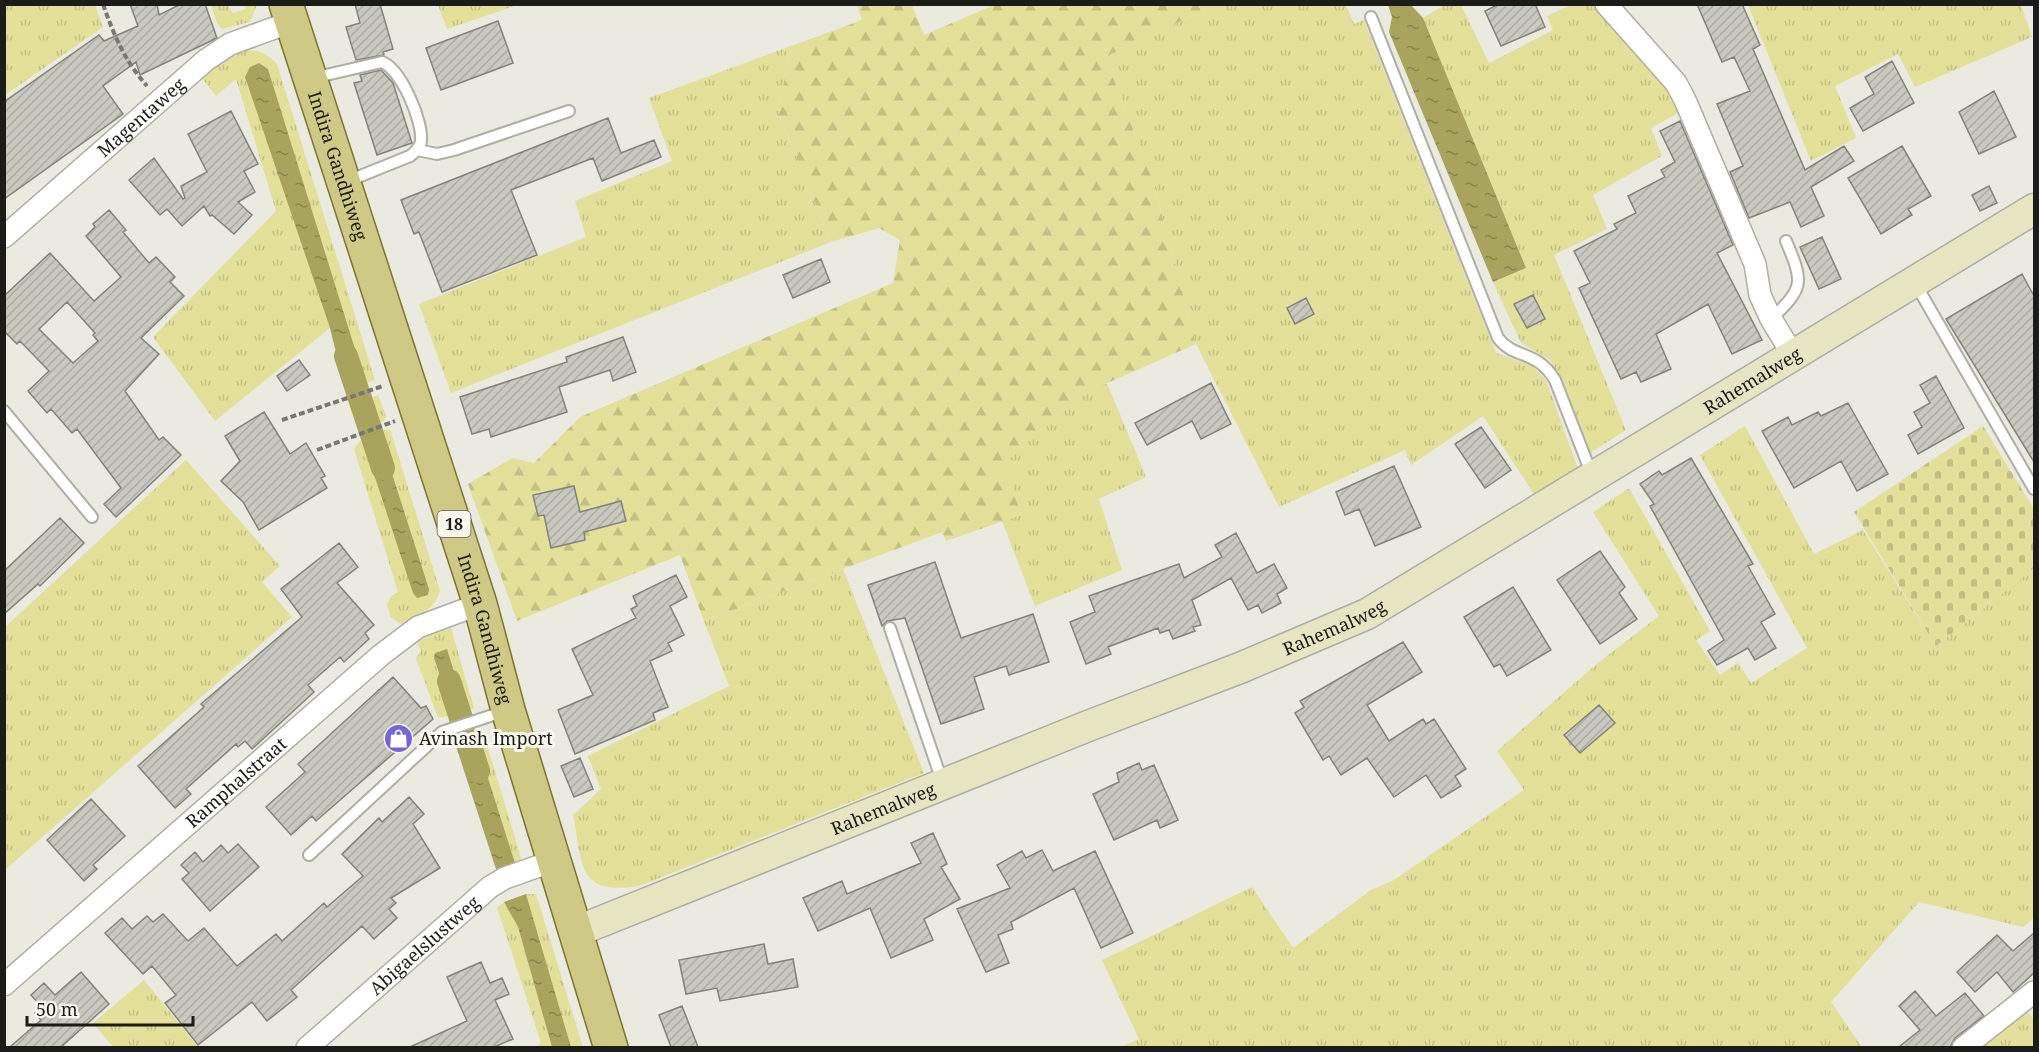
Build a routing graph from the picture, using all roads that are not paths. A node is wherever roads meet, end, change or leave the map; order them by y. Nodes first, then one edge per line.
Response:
1 (1606, 4) edge
2 (289, 13) edge
3 (1371, 17) dead end
4 (310, 79) junction
5 (568, 111) dead end
6 (417, 150) junction
7 (344, 183) junction
8 (2034, 209) edge
9 (4, 237) edge
10 (1786, 241) dead end
11 (1915, 283) junction
12 (1771, 319) junction
13 (1793, 355) junction
14 (4, 411) edge
15 (1592, 476) junction
16 (2034, 489) edge
17 (92, 517) dead end
18 (480, 604) junction
19 (890, 628) dead end
20 (508, 710) junction
21 (943, 784) junction
22 (309, 855) dead end
23 (553, 861) junction
24 (575, 932) junction
25 (4, 985) edge
26 (2033, 996) edge
27 (307, 1047) edge
28 (611, 1047) edge
29 (1963, 1047) edge

1 - 12 street
2 - 4 main road, Indira Gandhiweg / 18
2 - 9 street, Magentaweg
3 - 15 lane
4 - 6 lane
4 - 7 main road, Indira Gandhiweg / 18
5 - 6 lane
6 - 7 lane
7 - 18 main road, Indira Gandhiweg / 18
8 - 11 street, Rahemalweg
10 - 12 lane
11 - 13 street, Rahemalweg
11 - 16 lane
12 - 13 street
13 - 15 street, Rahemalweg
14 - 17 lane
15 - 21 street, Rahemalweg
18 - 20 main road, Indira Gandhiweg / 18
18 - 25 street, Ramphalstraat
19 - 21 lane
20 - 22 lane
20 - 23 main road, Indira Gandhiweg / 18
21 - 24 street, Rahemalweg
23 - 24 main road, Indira Gandhiweg / 18
23 - 27 street, Abigaelslustweg
24 - 28 main road, Indira Gandhiweg / 18
26 - 29 street

